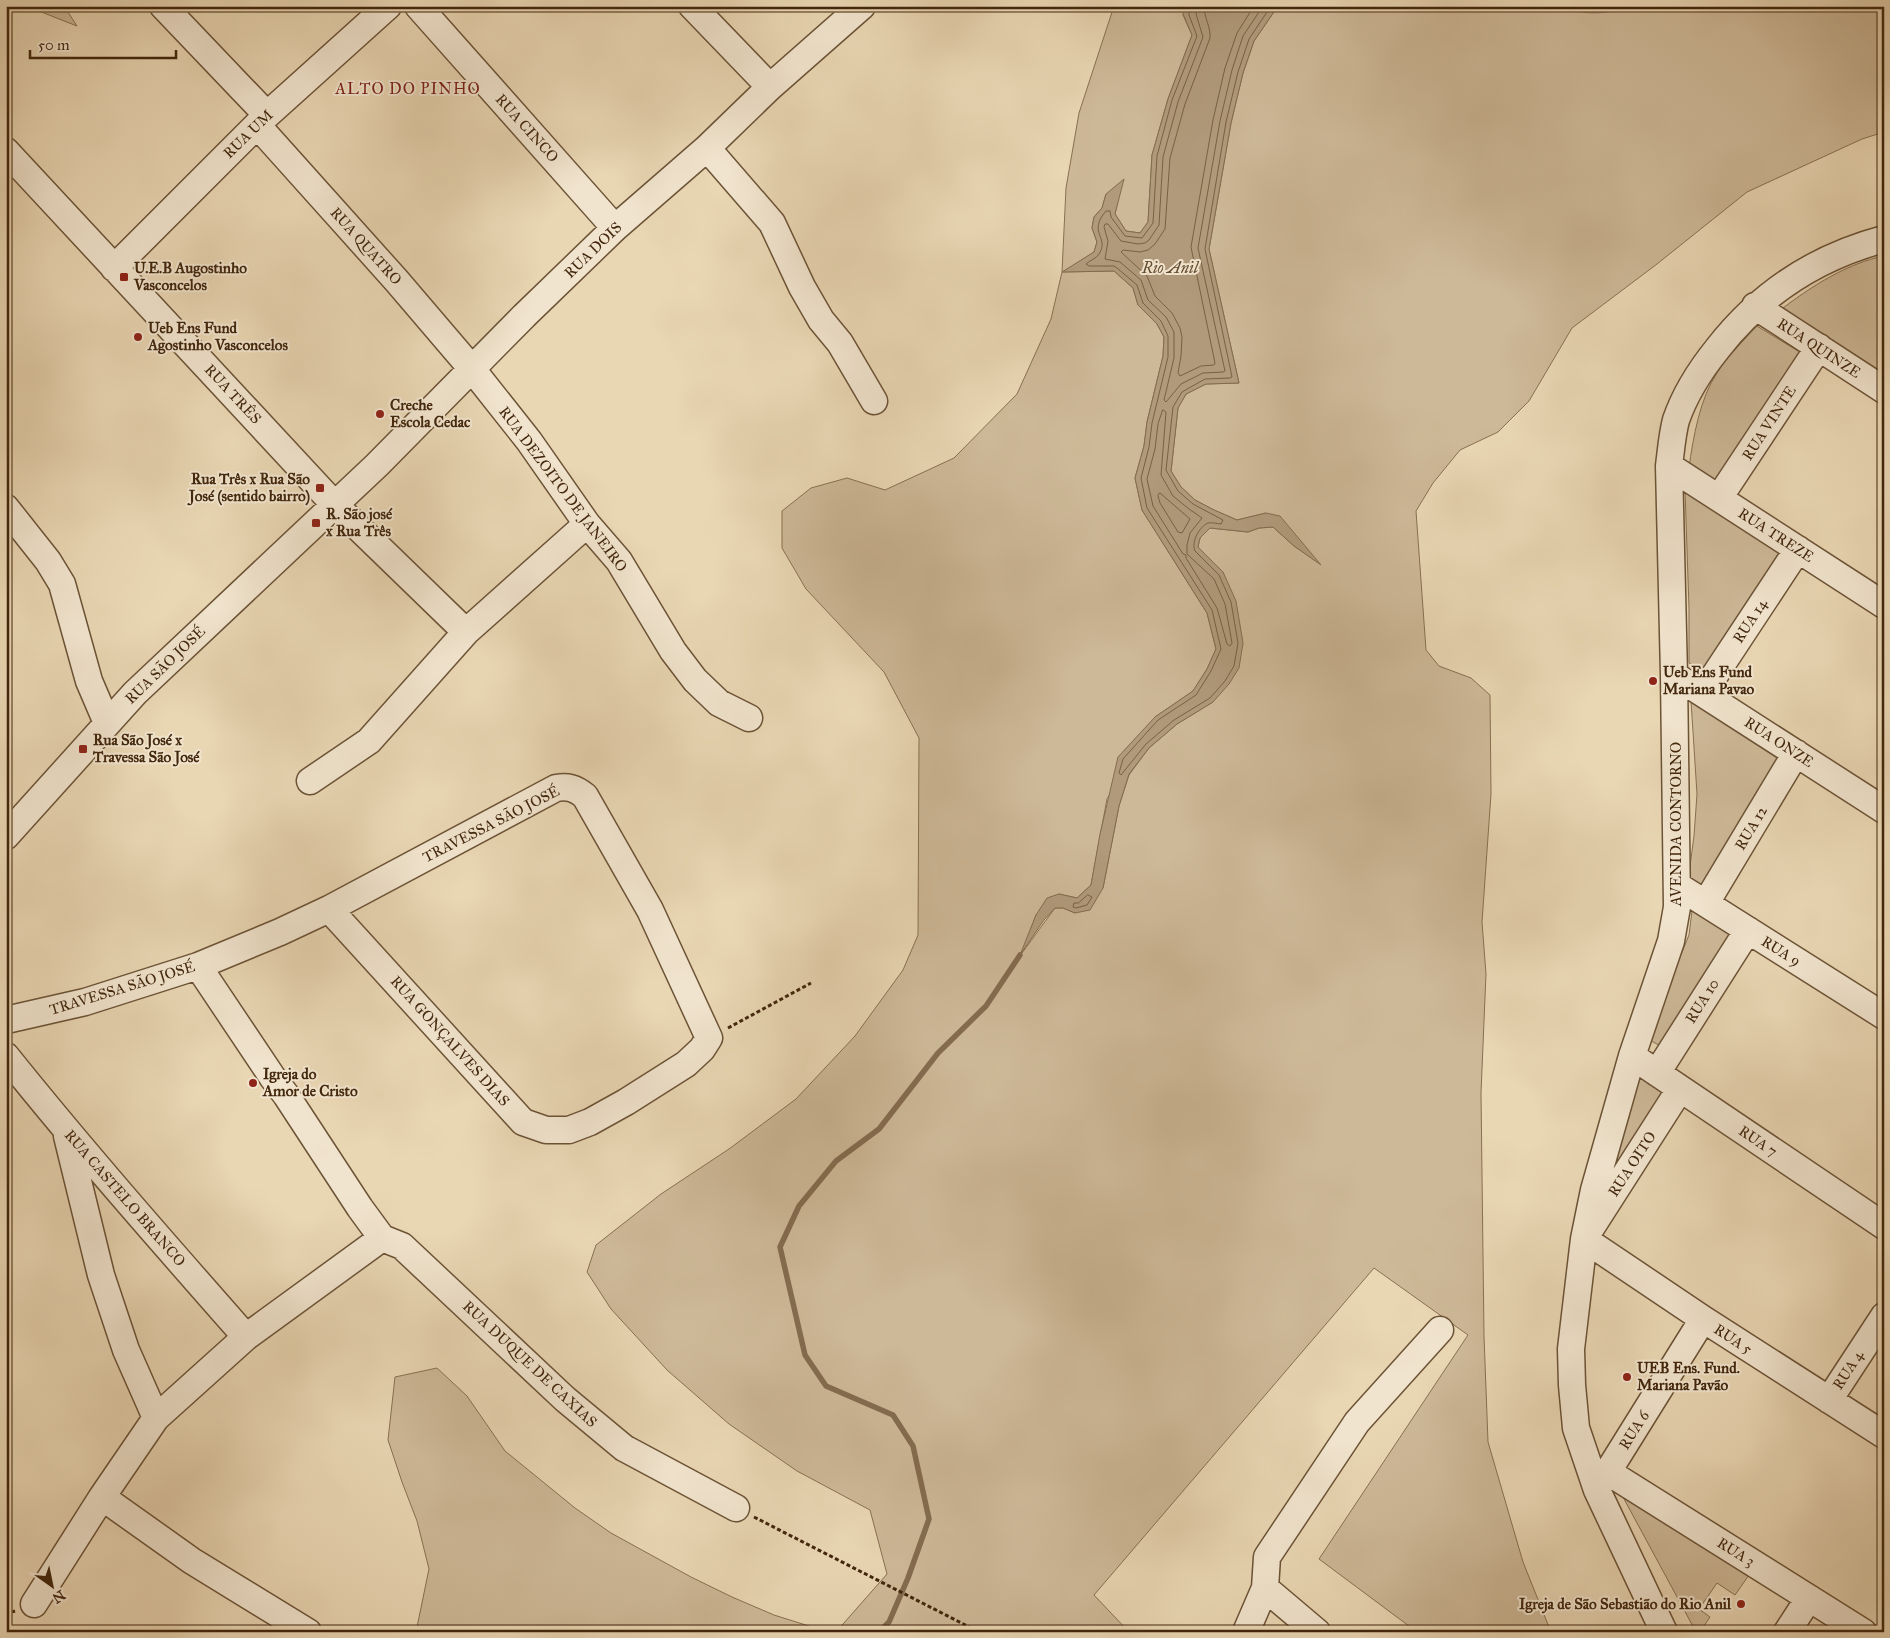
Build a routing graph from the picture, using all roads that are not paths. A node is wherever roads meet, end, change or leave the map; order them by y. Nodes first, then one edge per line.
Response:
1 (163, 6) edge
2 (388, 6) edge
3 (418, 6) edge
4 (692, 6) edge
5 (862, 6) edge
6 (770, 87) junction
7 (262, 120) junction
8 (707, 148) junction
9 (6, 151) edge
10 (616, 228) junction
11 (1884, 239) edge
12 (114, 268) junction
13 (1755, 306) junction
14 (1818, 347) junction
15 (472, 369) junction
16 (1884, 390) edge
17 (874, 401) dead end
18 (1669, 466) junction
19 (1719, 498) junction
20 (335, 505) junction
21 (6, 508) edge
22 (587, 524) junction
23 (1798, 549) junction
24 (1884, 605) edge
25 (466, 632) junction
26 (1674, 674) junction
27 (1703, 693) junction
28 (749, 718) dead end
29 (107, 723) junction
30 (1796, 753) junction
31 (310, 781) dead end
32 (1884, 810) edge
33 (6, 836) edge
34 (1678, 886) junction
35 (1706, 903) junction
36 (329, 909) junction
37 (1748, 930) junction
38 (198, 966) junction
39 (1884, 1016) edge
40 (6, 1020) edge
41 (6, 1056) edge
42 (1632, 1056) junction
43 (1657, 1072) junction
44 (1680, 1089) junction
45 (590, 1122) joint
46 (66, 1130) junction
47 (1884, 1226) edge
48 (382, 1238) junction
49 (1584, 1240) junction
50 (1884, 1316) edge
51 (1703, 1319) junction
52 (1440, 1330) dead end
53 (246, 1337) junction
54 (1829, 1400) junction
55 (156, 1418) junction
56 (1884, 1435) edge
57 (1602, 1481) junction
58 (102, 1497) junction
59 (736, 1508) road end
60 (1265, 1588) junction
61 (1809, 1598) junction
62 (34, 1604) dead end
63 (308, 1632) edge
64 (1246, 1632) edge
65 (1317, 1632) edge
66 (1664, 1632) edge
67 (1787, 1632) edge
68 (1863, 1632) edge

1 - 7 street, RUA QUATRO
2 - 7 street, RUA UM
3 - 10 street, RUA CINCO
4 - 6 street
5 - 6 street, RUA DOIS
6 - 8 street, RUA DOIS
7 - 12 street, RUA UM
7 - 15 street, RUA QUATRO
8 - 10 street, RUA DOIS
8 - 17 street
9 - 12 street, RUA TRÊS
10 - 15 street, RUA DOIS
11 - 13 street, AVENIDA CONTORNO
12 - 20 street, RUA TRÊS
13 - 14 street, RUA QUINZE
13 - 18 street, AVENIDA CONTORNO
14 - 16 street, RUA QUINZE
14 - 19 street, RUA VINTE
15 - 20 street, RUA DOIS
15 - 22 street, RUA DEZOITO DE JANEIRO
18 - 19 street, RUA TREZE
18 - 26 street, AVENIDA CONTORNO
19 - 23 street, RUA TREZE
20 - 25 street, RUA TRÊS
20 - 29 street, RUA SÃO JOSÉ
21 - 29 street
22 - 25 street
22 - 28 street, RUA DEZOITO DE JANEIRO
23 - 24 street, RUA TREZE
23 - 27 street, RUA 14
25 - 31 street
26 - 27 street, RUA ONZE
26 - 34 street, AVENIDA CONTORNO
27 - 30 street, RUA ONZE
29 - 33 street, RUA SÃO JOSÉ
30 - 32 street, RUA ONZE
30 - 35 street, RUA 12
34 - 35 street, RUA 9
34 - 42 street, AVENIDA CONTORNO
35 - 37 street, RUA 9
36 - 38 street, TRAVESSA SÃO JOSÉ
36 - 45 street, RUA GONÇALVES DIAS
36 - 45 street, TRAVESSA SÃO JOSÉ
37 - 39 street, RUA 9
37 - 43 street, RUA 10
38 - 40 street, TRAVESSA SÃO JOSÉ
38 - 48 street, RUA DUQUE DE CAXIAS
41 - 46 street, RUA CASTELO BRANCO
42 - 43 street, RUA 7
42 - 49 street, AVENIDA CONTORNO
43 - 44 street, RUA 7
44 - 47 street, RUA 7
44 - 49 street, RUA OITO
46 - 53 street, RUA CASTELO BRANCO
46 - 55 street
48 - 53 street
48 - 59 street, RUA DUQUE DE CAXIAS
49 - 51 street, RUA 5
49 - 57 street, AVENIDA CONTORNO
50 - 54 street, RUA 4
51 - 54 street, RUA 5
51 - 57 street, RUA 6
52 - 60 street
53 - 55 street
54 - 56 street, RUA 5
55 - 58 street
57 - 61 street, RUA 3
57 - 66 street, AVENIDA CONTORNO
58 - 62 street
58 - 63 street
60 - 64 street
60 - 65 street
61 - 67 street
61 - 68 street, RUA 3

